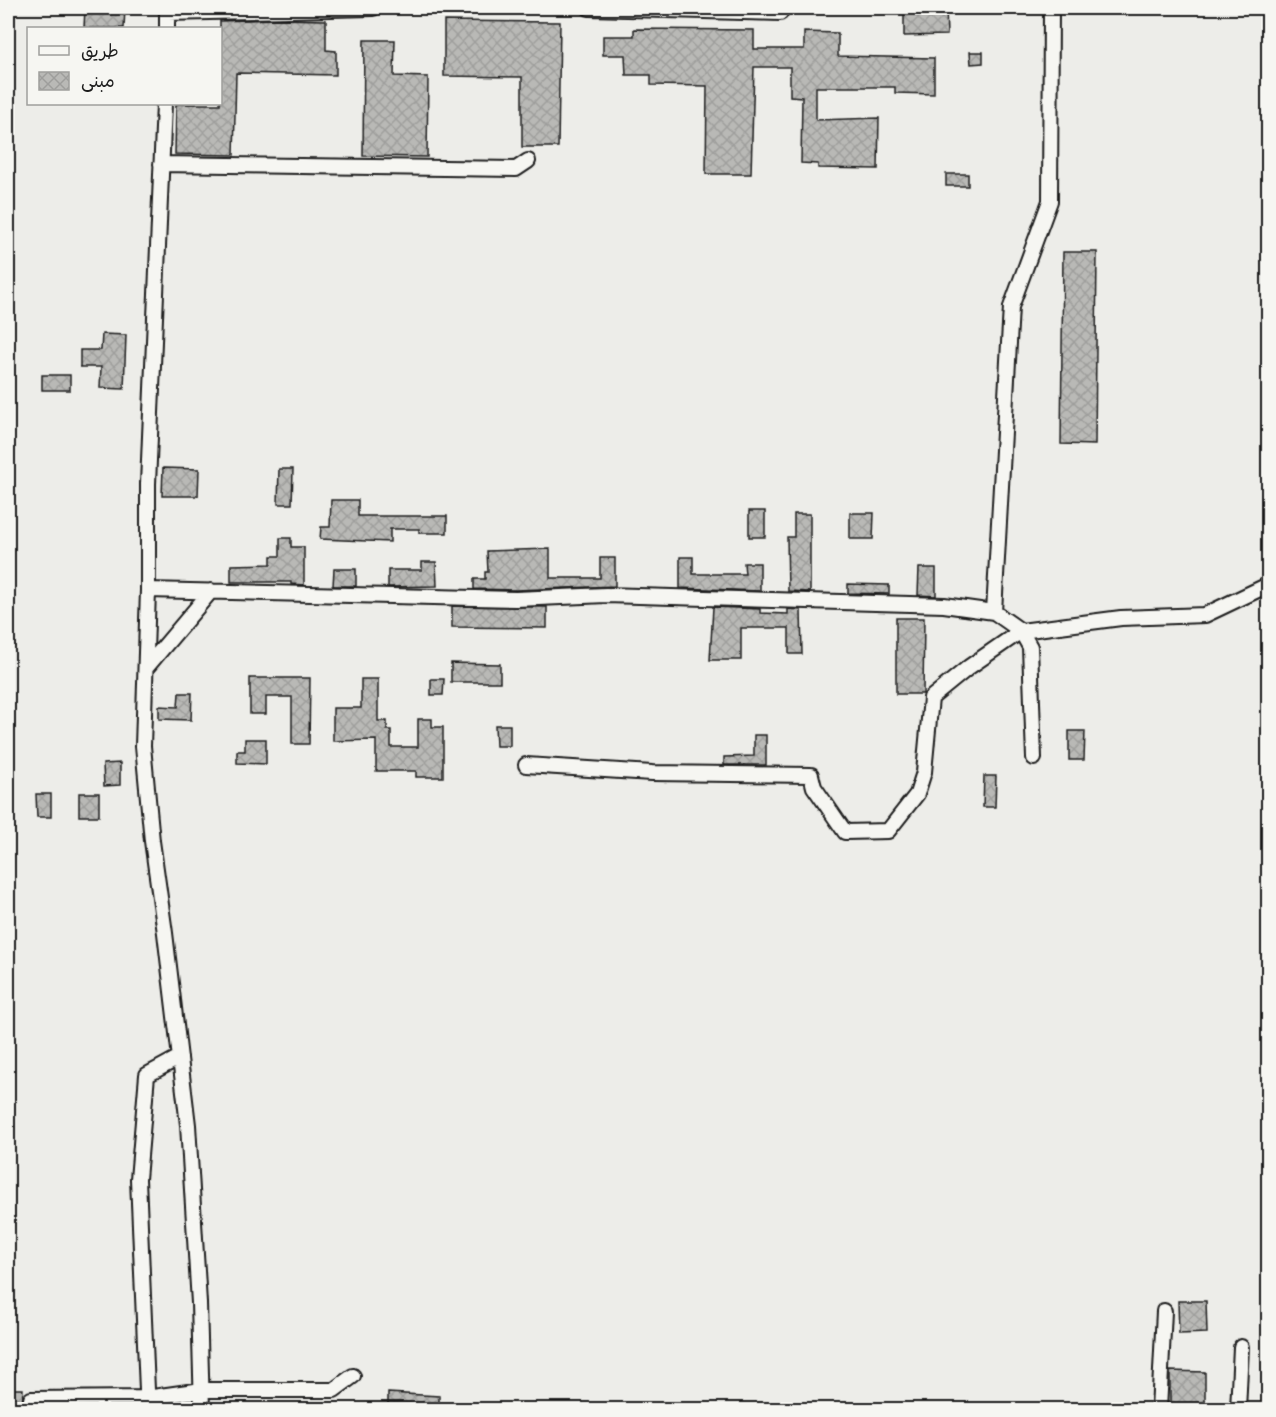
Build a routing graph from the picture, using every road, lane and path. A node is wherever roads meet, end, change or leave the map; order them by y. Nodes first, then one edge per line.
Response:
1 (373, 8) edge
2 (589, 8) edge
3 (1051, 8) edge
4 (167, 10) edge
5 (780, 13) dead end
6 (167, 27) edge
7 (164, 105) edge
8 (528, 161) dead end
9 (161, 164) junction
10 (1269, 585) edge
11 (148, 590) junction
12 (211, 591) junction
13 (994, 612) junction
14 (1021, 632) junction
15 (146, 668) junction
16 (1034, 758) dead end
17 (526, 765) dead end
18 (180, 1057) junction
19 (1164, 1311) dead end
20 (1241, 1347) dead end
21 (353, 1376) dead end
22 (202, 1390) junction
23 (146, 1404) edge
24 (31, 1410) edge
25 (202, 1410) edge
26 (1159, 1410) edge
27 (1238, 1410) edge

1 - 4 street
2 - 5 street
3 - 13 street
4 - 6 street
7 - 9 street
8 - 9 street
9 - 11 street
10 - 14 street
11 - 12 street
11 - 15 street
12 - 13 street
12 - 15 street
13 - 14 street
14 - 16 street
14 - 17 street
15 - 18 street
18 - 22 street
18 - 23 street
19 - 26 street
20 - 27 street
21 - 22 street
22 - 23 street
22 - 25 street
23 - 24 street

